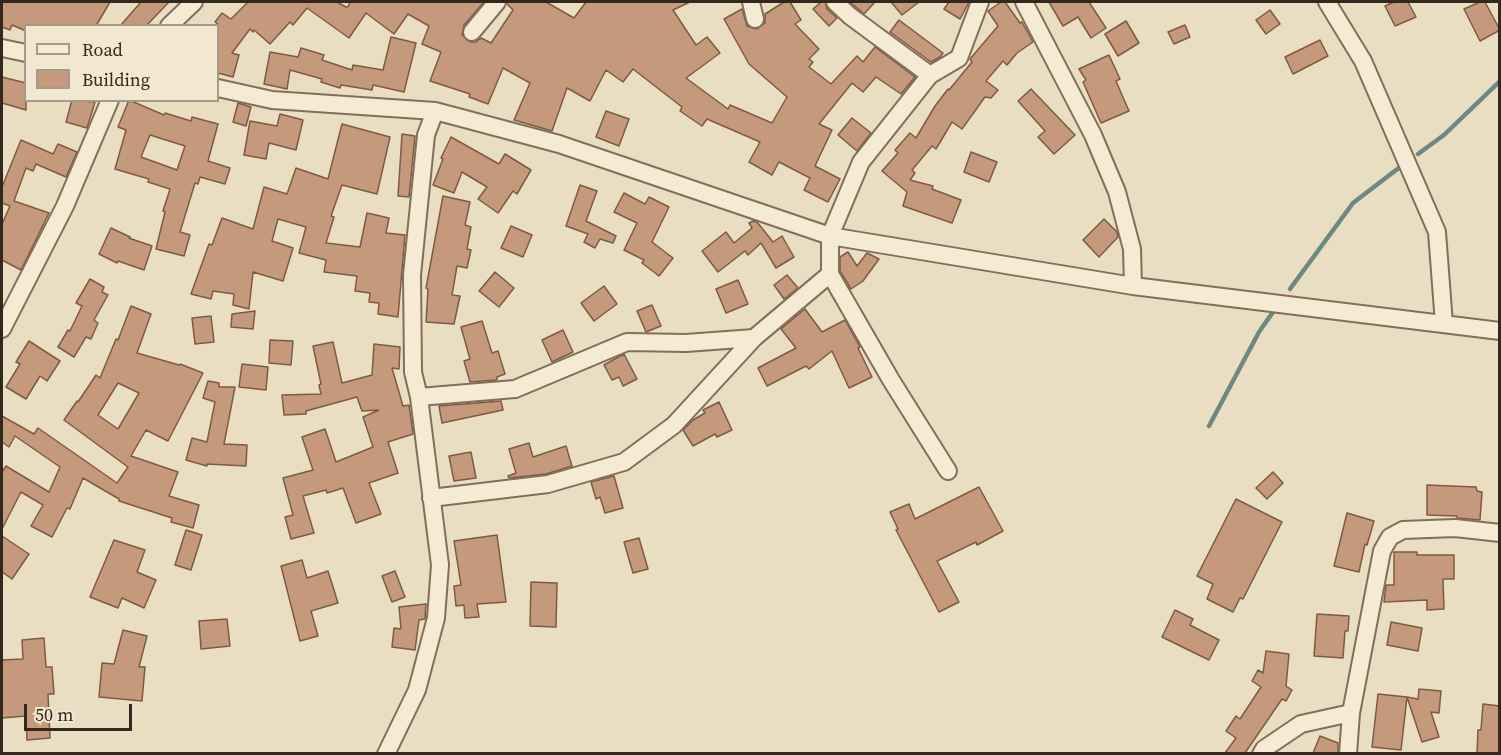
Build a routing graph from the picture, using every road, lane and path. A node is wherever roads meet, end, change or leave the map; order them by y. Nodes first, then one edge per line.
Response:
1 (194, 2) edge
2 (497, 2) edge
3 (751, 2) edge
4 (835, 2) edge
5 (980, 2) edge
6 (1024, 2) edge
7 (1327, 2) edge
8 (755, 19) dead end
9 (171, 24) edge
10 (472, 32) dead end
11 (2, 48) edge
12 (24, 53) edge
13 (930, 75) junction
14 (219, 88) edge
15 (109, 102) edge
16 (435, 111) junction
17 (830, 236) junction
18 (830, 274) junction
19 (1133, 286) junction
20 (1444, 324) junction
21 (2, 329) edge
22 (1500, 331) edge
23 (754, 338) junction
24 (419, 397) junction
25 (948, 471) dead end
26 (431, 498) junction
27 (1500, 533) edge
28 (1351, 713) junction
29 (386, 753) edge
30 (1261, 753) edge
31 (1348, 753) edge

1 - 9 street
2 - 10 street
3 - 8 street
4 - 13 street
5 - 13 street
6 - 19 street
7 - 20 street
11 - 12 street
13 - 17 street
14 - 16 street
15 - 21 street
16 - 17 street
16 - 24 street
17 - 18 street
17 - 19 street
18 - 23 street
18 - 25 street
19 - 20 street
20 - 22 street
23 - 24 street
23 - 26 street
24 - 26 street
26 - 29 street
27 - 28 street
28 - 30 street
28 - 31 street

